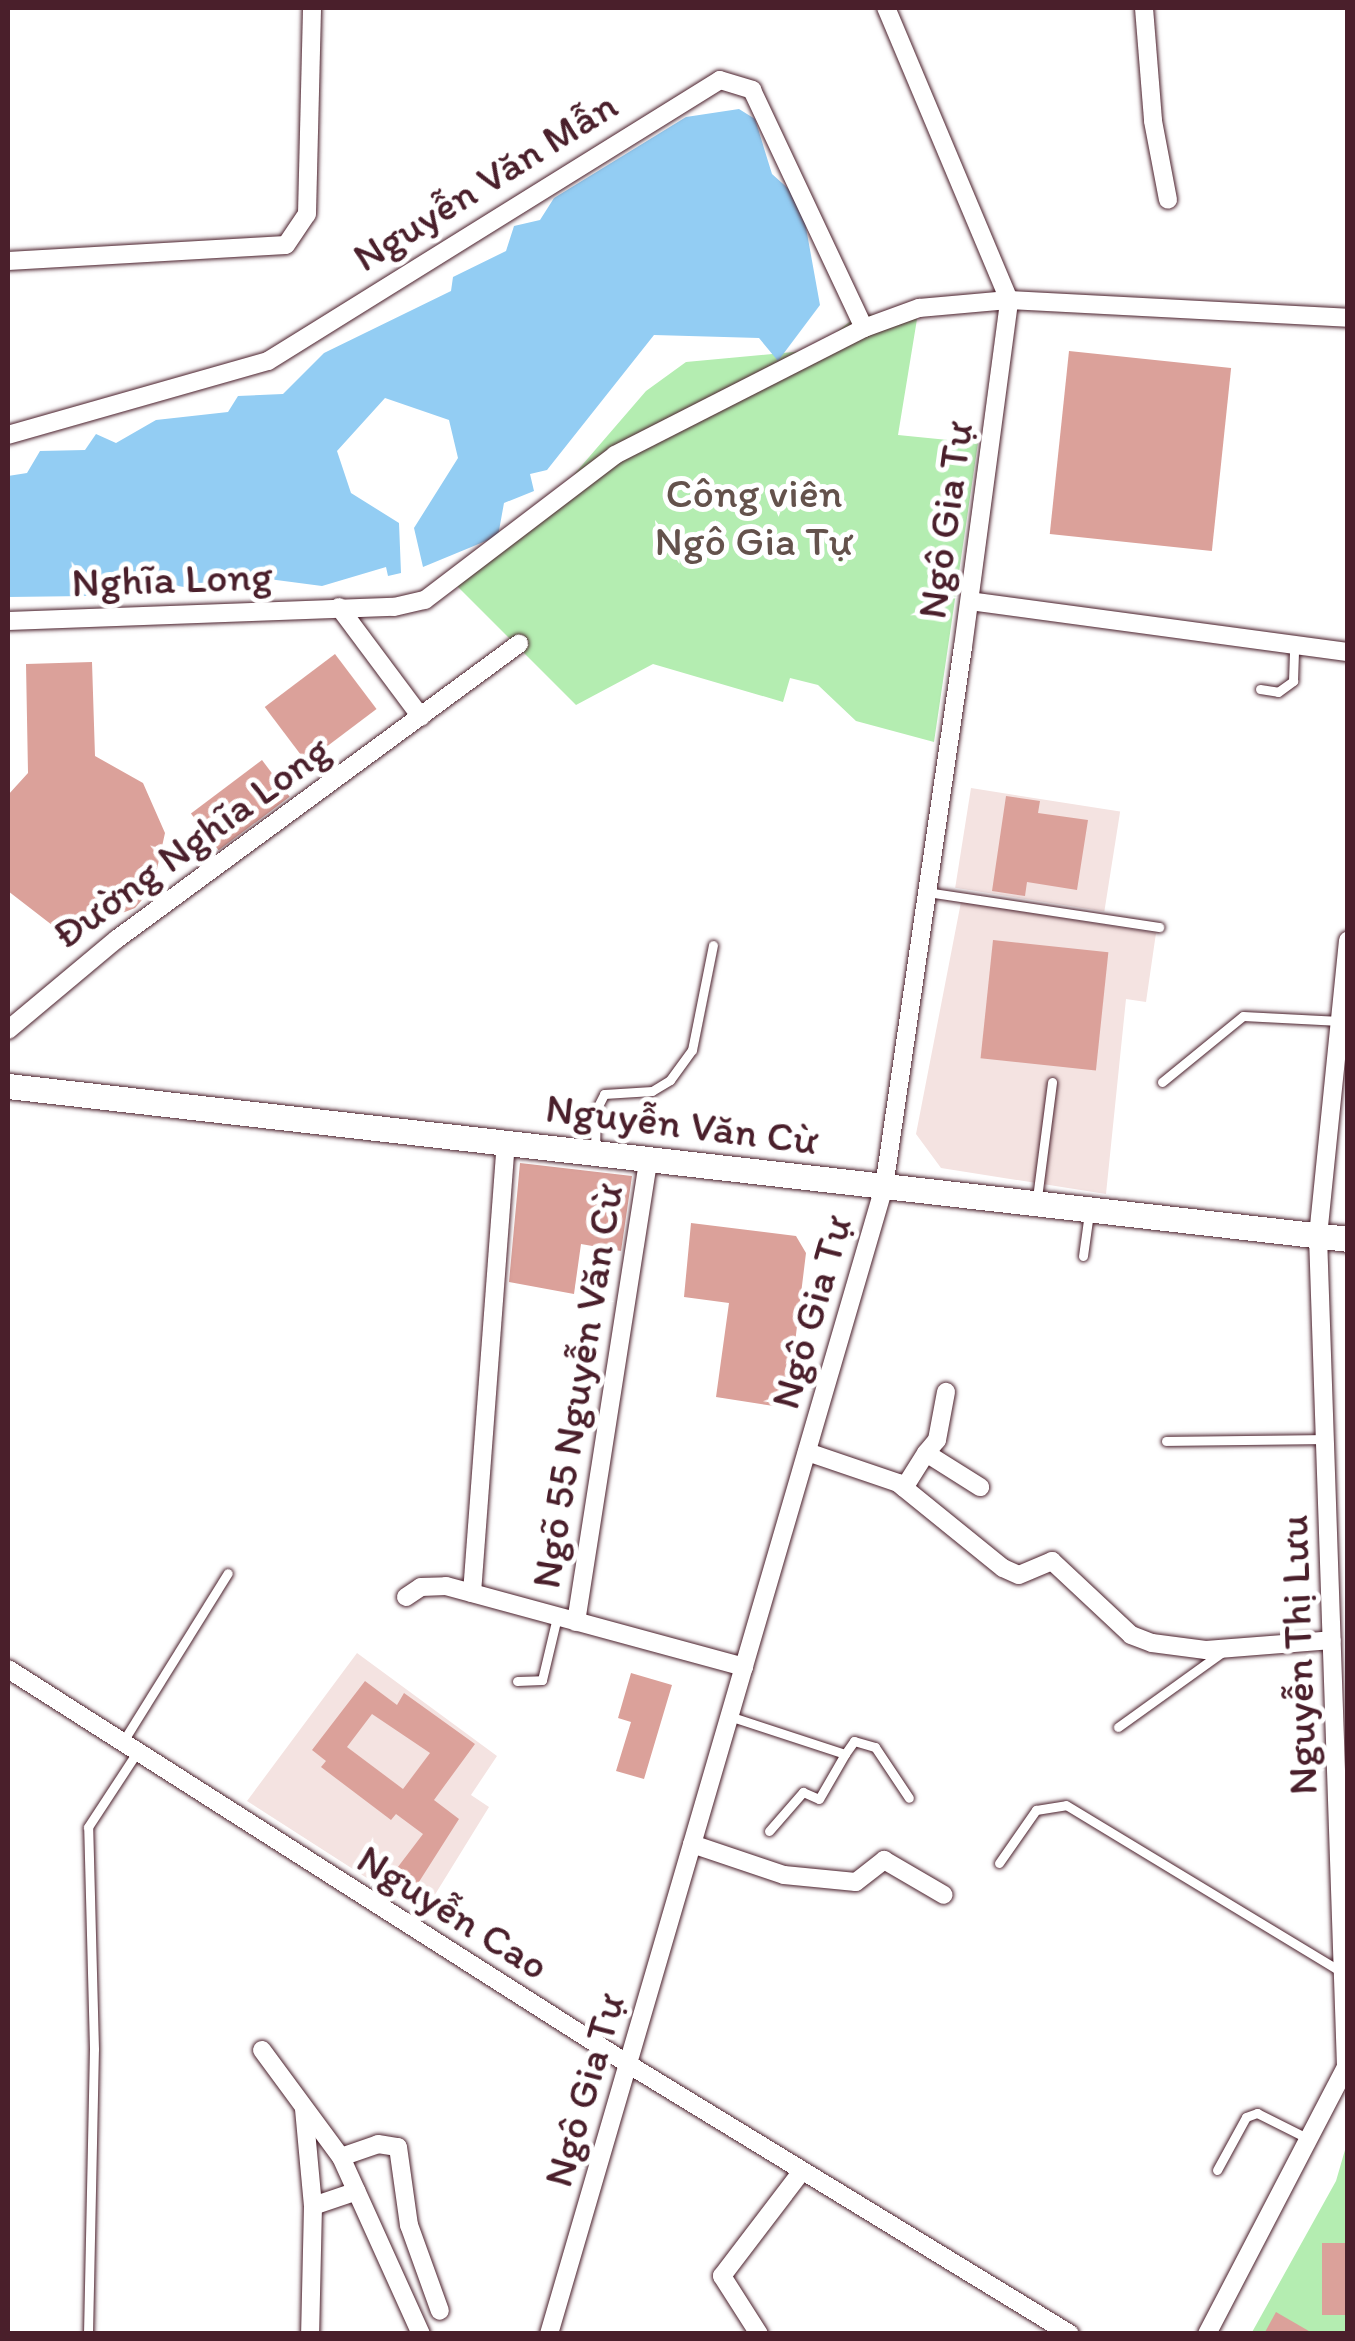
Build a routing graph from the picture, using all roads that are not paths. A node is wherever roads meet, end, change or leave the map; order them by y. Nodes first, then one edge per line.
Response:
1 (312, 8) edge
2 (886, 8) edge
3 (1144, 8) edge
4 (1168, 200) dead end
5 (8, 260) edge
6 (1009, 300) junction
7 (1348, 318) edge
8 (864, 328) junction
9 (8, 435) edge
10 (970, 602) junction
11 (339, 607) junction
12 (8, 620) edge
13 (520, 644) dead end
14 (1294, 645) junction
15 (1348, 652) edge
16 (1260, 689) dead end
17 (421, 716) junction
18 (928, 892) junction
19 (1159, 926) dead end
20 (1348, 941) edge
21 (713, 945) dead end
22 (1340, 1021) junction
23 (8, 1030) edge
24 (1052, 1082) dead end
25 (1162, 1082) dead end
26 (8, 1086) edge
27 (506, 1144) junction
28 (595, 1154) junction
29 (648, 1160) junction
30 (884, 1187) junction
31 (1037, 1204) junction
32 (1090, 1210) junction
33 (1318, 1236) junction
34 (1348, 1240) edge
35 (1083, 1256) dead end
36 (946, 1392) dead end
37 (1325, 1439) junction
38 (1166, 1440) dead end
39 (807, 1452) junction
40 (926, 1453) junction
41 (980, 1486) dead end
42 (904, 1488) junction
43 (228, 1572) dead end
44 (472, 1594) junction
45 (406, 1597) dead end
46 (566, 1620) junction
47 (1332, 1640) junction
48 (1227, 1648) junction
49 (744, 1668) junction
50 (8, 1669) edge
51 (517, 1680) dead end
52 (730, 1716) junction
53 (1118, 1727) dead end
54 (130, 1747) junction
55 (845, 1754) junction
56 (909, 1798) dead end
57 (769, 1832) dead end
58 (692, 1844) junction
59 (1000, 1863) dead end
60 (944, 1895) dead end
61 (1344, 1974) junction
62 (262, 2050) dead end
63 (628, 2064) junction
64 (304, 2106) junction
65 (1312, 2141) junction
66 (341, 2156) junction
67 (1217, 2170) dead end
68 (802, 2171) junction
69 (356, 2191) junction
70 (313, 2206) junction
71 (440, 2311) dead end
72 (88, 2334) edge
73 (310, 2334) edge
74 (421, 2334) edge
75 (549, 2334) edge
76 (759, 2334) edge
77 (1070, 2334) edge
78 (1208, 2334) edge

1 - 5 street
2 - 6 street
3 - 4 street
6 - 7 street
6 - 8 street
6 - 10 street, Ngô Gia Tự
8 - 9 street, Nguyễn Văn Mẫn
8 - 11 street
10 - 14 street
10 - 18 street, Ngô Gia Tự
11 - 12 street, Nghĩa Long
11 - 17 street
13 - 17 street, Đường Nghĩa Long
14 - 15 street
14 - 16 lane
17 - 23 street, Đường Nghĩa Long
18 - 19 lane
18 - 30 street, Ngô Gia Tự
20 - 22 street, Nguyễn Thị Lưu
21 - 28 lane
22 - 25 lane
22 - 33 street, Nguyễn Thị Lưu
24 - 31 lane
26 - 27 street, Nguyễn Văn Cừ
27 - 28 street, Nguyễn Văn Cừ
27 - 44 street
28 - 29 street, Nguyễn Văn Cừ
29 - 30 street, Nguyễn Văn Cừ
29 - 46 street, Ngõ 55 Nguyễn Văn Cừ
30 - 31 street, Nguyễn Văn Cừ
30 - 39 street, Ngô Gia Tự
31 - 32 street, Nguyễn Văn Cừ
32 - 33 street, Nguyễn Văn Cừ
32 - 35 lane
33 - 34 street, Nguyễn Văn Cừ
33 - 37 street, Nguyễn Thị Lưu
36 - 40 street
37 - 38 lane
37 - 47 street, Nguyễn Thị Lưu
39 - 42 street
39 - 49 street, Ngô Gia Tự
40 - 41 street
40 - 42 street
42 - 48 street
43 - 54 lane
44 - 45 street
44 - 46 street
46 - 49 street
46 - 51 lane
47 - 48 street
47 - 61 street, Nguyễn Thị Lưu
48 - 53 lane
49 - 52 street, Ngô Gia Tự
50 - 54 street, Nguyễn Cao
52 - 55 lane
52 - 58 street, Ngô Gia Tự
54 - 63 street, Nguyễn Cao
54 - 72 lane
55 - 56 lane
55 - 57 lane
58 - 60 street
58 - 63 street, Ngô Gia Tự
59 - 61 lane
61 - 65 street, Nguyễn Thị Lưu
62 - 64 street
63 - 68 street, Nguyễn Cao
63 - 75 street, Ngô Gia Tự
64 - 66 street
64 - 70 street
65 - 67 lane
65 - 78 street, Nguyễn Thị Lưu
66 - 69 street
66 - 71 street
68 - 76 street
68 - 77 street, Nguyễn Cao
69 - 70 street
69 - 74 street
70 - 73 street

